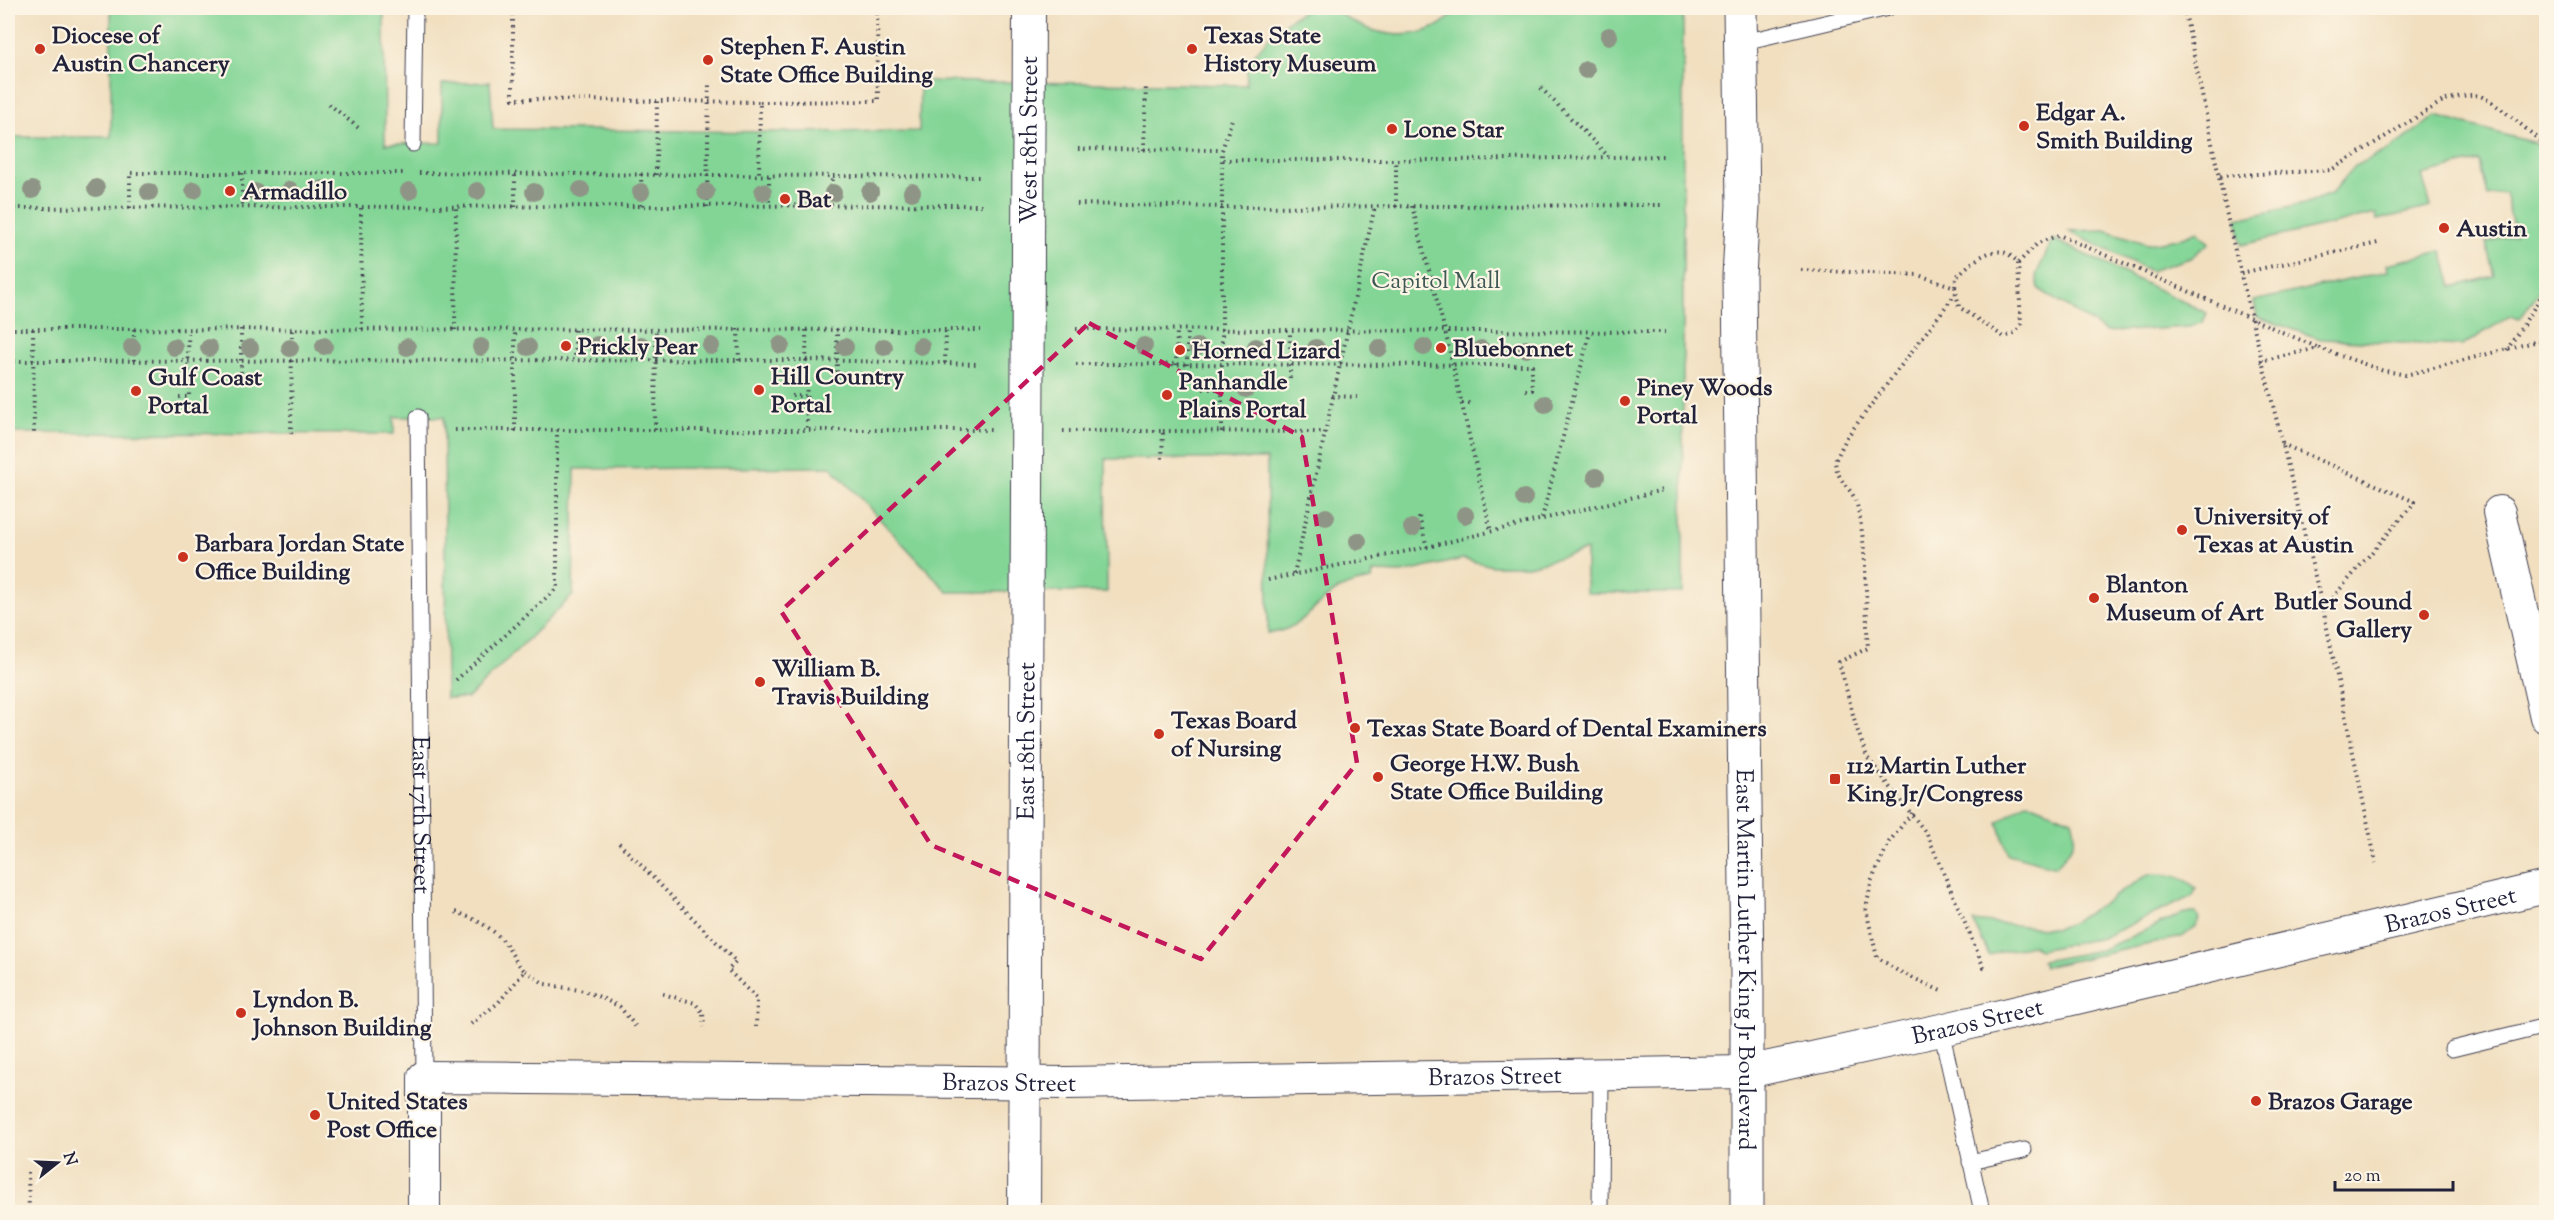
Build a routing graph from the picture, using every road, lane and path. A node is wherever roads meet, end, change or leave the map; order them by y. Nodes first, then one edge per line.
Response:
1 (415, 8) edge
2 (513, 8) edge
3 (877, 8) edge
4 (1029, 8) edge
5 (1740, 8) edge
6 (1888, 8) edge
7 (2184, 8) edge
8 (1740, 43) junction
9 (709, 82) dead end
10 (1146, 84) dead end
11 (1541, 88) dead end
12 (657, 101) junction
13 (709, 101) junction
14 (760, 102) junction
15 (329, 104) dead end
16 (1233, 116) dead end
17 (361, 130) dead end
18 (413, 144) dead end
19 (2547, 147) edge
20 (1078, 149) dead end
21 (1144, 150) junction
22 (1222, 150) junction
23 (1665, 156) dead end
24 (1608, 157) junction
25 (1223, 160) junction
26 (1396, 160) junction
27 (242, 173) junction
28 (515, 174) junction
29 (641, 174) junction
30 (656, 175) junction
31 (706, 175) junction
32 (759, 176) junction
33 (769, 176) junction
34 (832, 176) junction
35 (2220, 176) junction
36 (982, 177) dead end
37 (1077, 204) dead end
38 (982, 205) dead end
39 (1664, 205) dead end
40 (769, 206) junction
41 (831, 206) junction
42 (1412, 206) junction
43 (515, 207) junction
44 (642, 207) junction
45 (707, 207) junction
46 (1223, 207) junction
47 (1375, 207) junction
48 (1396, 207) junction
49 (8, 208) edge
50 (130, 208) junction
51 (242, 208) junction
52 (362, 208) junction
53 (456, 208) junction
54 (2378, 243) dead end
55 (2018, 263) junction
56 (1028, 270) joint
57 (1801, 270) dead end
58 (2241, 273) junction
59 (1955, 286) junction
60 (2547, 289) edge
61 (1956, 293) junction
62 (2252, 319) junction
63 (8, 328) edge
64 (33, 328) junction
65 (134, 329) junction
66 (188, 329) junction
67 (240, 329) junction
68 (292, 329) junction
69 (362, 329) junction
70 (738, 329) junction
71 (837, 329) junction
72 (1076, 329) dead end
73 (455, 330) junction
74 (515, 330) junction
75 (575, 330) junction
76 (656, 330) junction
77 (806, 330) junction
78 (946, 330) junction
79 (981, 330) dead end
80 (1177, 330) junction
81 (1187, 330) junction
82 (1223, 330) junction
83 (1290, 330) junction
84 (1347, 331) junction
85 (1445, 331) junction
86 (1590, 332) junction
87 (1665, 332) dead end
88 (2547, 339) edge
89 (2319, 348) junction
90 (2507, 351) junction
91 (575, 360) junction
92 (656, 360) junction
93 (807, 360) junction
94 (2261, 360) junction
95 (8, 361) edge
96 (33, 361) junction
97 (134, 361) junction
98 (188, 361) junction
99 (240, 361) junction
100 (291, 361) junction
101 (515, 361) junction
102 (739, 361) junction
103 (836, 361) junction
104 (945, 363) junction
105 (980, 364) dead end
106 (1076, 364) dead end
107 (1453, 364) junction
108 (1176, 365) junction
109 (1223, 365) junction
110 (1291, 365) junction
111 (1339, 365) junction
112 (1187, 366) junction
113 (1290, 378) dead end
114 (241, 383) dead end
115 (837, 384) dead end
116 (1203, 389) dead end
117 (1223, 389) junction
118 (1524, 390) dead end
119 (792, 396) dead end
120 (807, 396) junction
121 (1332, 396) junction
122 (179, 397) dead end
123 (1357, 397) dead end
124 (1462, 403) junction
125 (1474, 403) dead end
126 (418, 417) dead end
127 (455, 430) dead end
128 (557, 430) junction
129 (655, 430) junction
130 (807, 430) junction
131 (514, 431) junction
132 (1027, 431) junction
133 (1163, 431) junction
134 (1222, 432) junction
135 (1324, 432) junction
136 (34, 434) dead end
137 (291, 434) dead end
138 (2282, 444) junction
139 (1162, 459) dead end
140 (1663, 490) dead end
141 (2499, 512) dead end
142 (1419, 517) dead end
143 (1542, 518) junction
144 (1491, 531) junction
145 (1427, 547) junction
146 (1294, 574) junction
147 (1268, 580) dead end
148 (2322, 609) junction
149 (456, 680) dead end
150 (2547, 717) edge
151 (1912, 813) junction
152 (619, 843) dead end
153 (2376, 863) dead end
154 (2547, 887) edge
155 (456, 912) dead end
156 (1987, 967) dead end
157 (525, 971) junction
158 (1944, 993) dead end
159 (663, 994) dead end
160 (471, 1024) dead end
161 (2547, 1026) edge
162 (636, 1027) dead end
163 (704, 1027) dead end
164 (756, 1027) dead end
165 (1941, 1030) junction
166 (2452, 1049) dead end
167 (1747, 1072) junction
168 (1601, 1074) junction
169 (424, 1077) junction
170 (1023, 1083) junction
171 (2024, 1150) dead end
172 (1970, 1162) junction
173 (28, 1172) dead end
174 (1981, 1207) dead end
175 (29, 1212) edge
176 (424, 1212) edge
177 (1024, 1212) edge
178 (1600, 1212) edge
179 (1747, 1212) edge

1 - 18 lane
2 - 12 path
3 - 14 path
4 - 56 street, West 18th Street
5 - 8 main road, East Martin Luther King Jr Boulevard
6 - 8 lane
7 - 35 path
8 - 167 main road, East Martin Luther King Jr Boulevard
9 - 13 path
10 - 21 path
11 - 24 path
12 - 13 path
12 - 30 path
13 - 14 path
13 - 31 path
14 - 32 path
15 - 17 path
16 - 22 path
19 - 35 path
20 - 21 path
21 - 22 path
22 - 25 path
23 - 24 path
24 - 26 path
25 - 26 path
25 - 46 path
26 - 48 path
27 - 28 path
27 - 50 path
27 - 51 path
28 - 29 path
28 - 43 path
29 - 30 path
29 - 44 path
30 - 31 path
31 - 32 path
31 - 45 path
32 - 33 path
33 - 34 path
33 - 40 path
34 - 36 path
34 - 41 path
35 - 58 path
37 - 46 path
38 - 41 path
39 - 42 path
40 - 41 path
40 - 45 path
42 - 48 path
42 - 85 path
43 - 44 path
43 - 53 path
44 - 45 path
46 - 47 path
46 - 82 path
47 - 48 path
47 - 84 path
49 - 50 path
50 - 51 path
51 - 52 path
52 - 53 path
52 - 69 path
53 - 73 path
54 - 58 path
55 - 59 path
55 - 61 path
55 - 62 path
56 - 132 street, East 18th Street
57 - 59 path
58 - 62 path
59 - 61 path
60 - 90 path
61 - 151 path
62 - 89 path
62 - 94 path
63 - 64 path
64 - 65 path
64 - 96 path
65 - 66 path
65 - 97 path
66 - 67 path
66 - 98 path
67 - 68 path
67 - 99 path
68 - 69 path
68 - 100 path
69 - 73 path
70 - 76 path
70 - 77 path
70 - 102 path
71 - 77 path
71 - 78 path
71 - 103 path
72 - 80 path
73 - 74 path
74 - 75 path
74 - 101 path
75 - 76 path
75 - 91 path
76 - 92 path
77 - 93 path
78 - 79 path
78 - 104 path
80 - 81 path
80 - 108 path
81 - 82 path
81 - 112 path
82 - 83 path
82 - 109 path
83 - 84 path
83 - 110 path
84 - 85 path
84 - 111 path
85 - 86 path
85 - 107 path
86 - 87 path
86 - 143 path
88 - 90 path
89 - 90 path
89 - 94 path
91 - 92 path
91 - 101 path
92 - 102 path
92 - 129 path
93 - 102 path
93 - 103 path
93 - 120 path
94 - 138 path
95 - 96 path
96 - 97 path
96 - 136 path
97 - 98 path
98 - 99 path
98 - 122 path
99 - 100 path
99 - 114 path
100 - 101 path
100 - 137 path
101 - 131 path
103 - 104 path
103 - 115 path
104 - 105 path
106 - 108 path
107 - 111 path
107 - 118 path
107 - 124 path
108 - 112 path
109 - 110 path
109 - 112 path
109 - 117 path
110 - 111 path
110 - 113 path
111 - 121 path
116 - 117 path
117 - 134 path
119 - 120 path
120 - 130 path
121 - 123 path
121 - 135 path
124 - 125 path
124 - 144 path
126 - 169 lane, East 17th Street
127 - 131 path
128 - 129 path
128 - 131 path
128 - 149 path
129 - 130 path
130 - 132 path
132 - 133 path
132 - 170 street, East 18th Street
133 - 134 path
133 - 139 path
134 - 135 path
135 - 146 path
138 - 148 path
138 - 148 path
140 - 143 path
141 - 150 street
142 - 145 path
143 - 144 path
144 - 145 path
145 - 146 path
146 - 147 path
148 - 153 path
151 - 156 path
151 - 158 path
152 - 164 path
154 - 165 street, Brazos Street
155 - 157 path
157 - 160 path
157 - 162 path
159 - 163 path
161 - 166 lane
165 - 167 street, Brazos Street
165 - 172 lane
167 - 168 street, Brazos Street
167 - 179 main road, East Martin Luther King Jr Boulevard
168 - 170 street, Brazos Street
168 - 178 lane
169 - 170 street, Brazos Street
169 - 176 street, East 17th Street
170 - 177 street, East 18th Street
171 - 172 lane
172 - 174 lane
173 - 175 path

